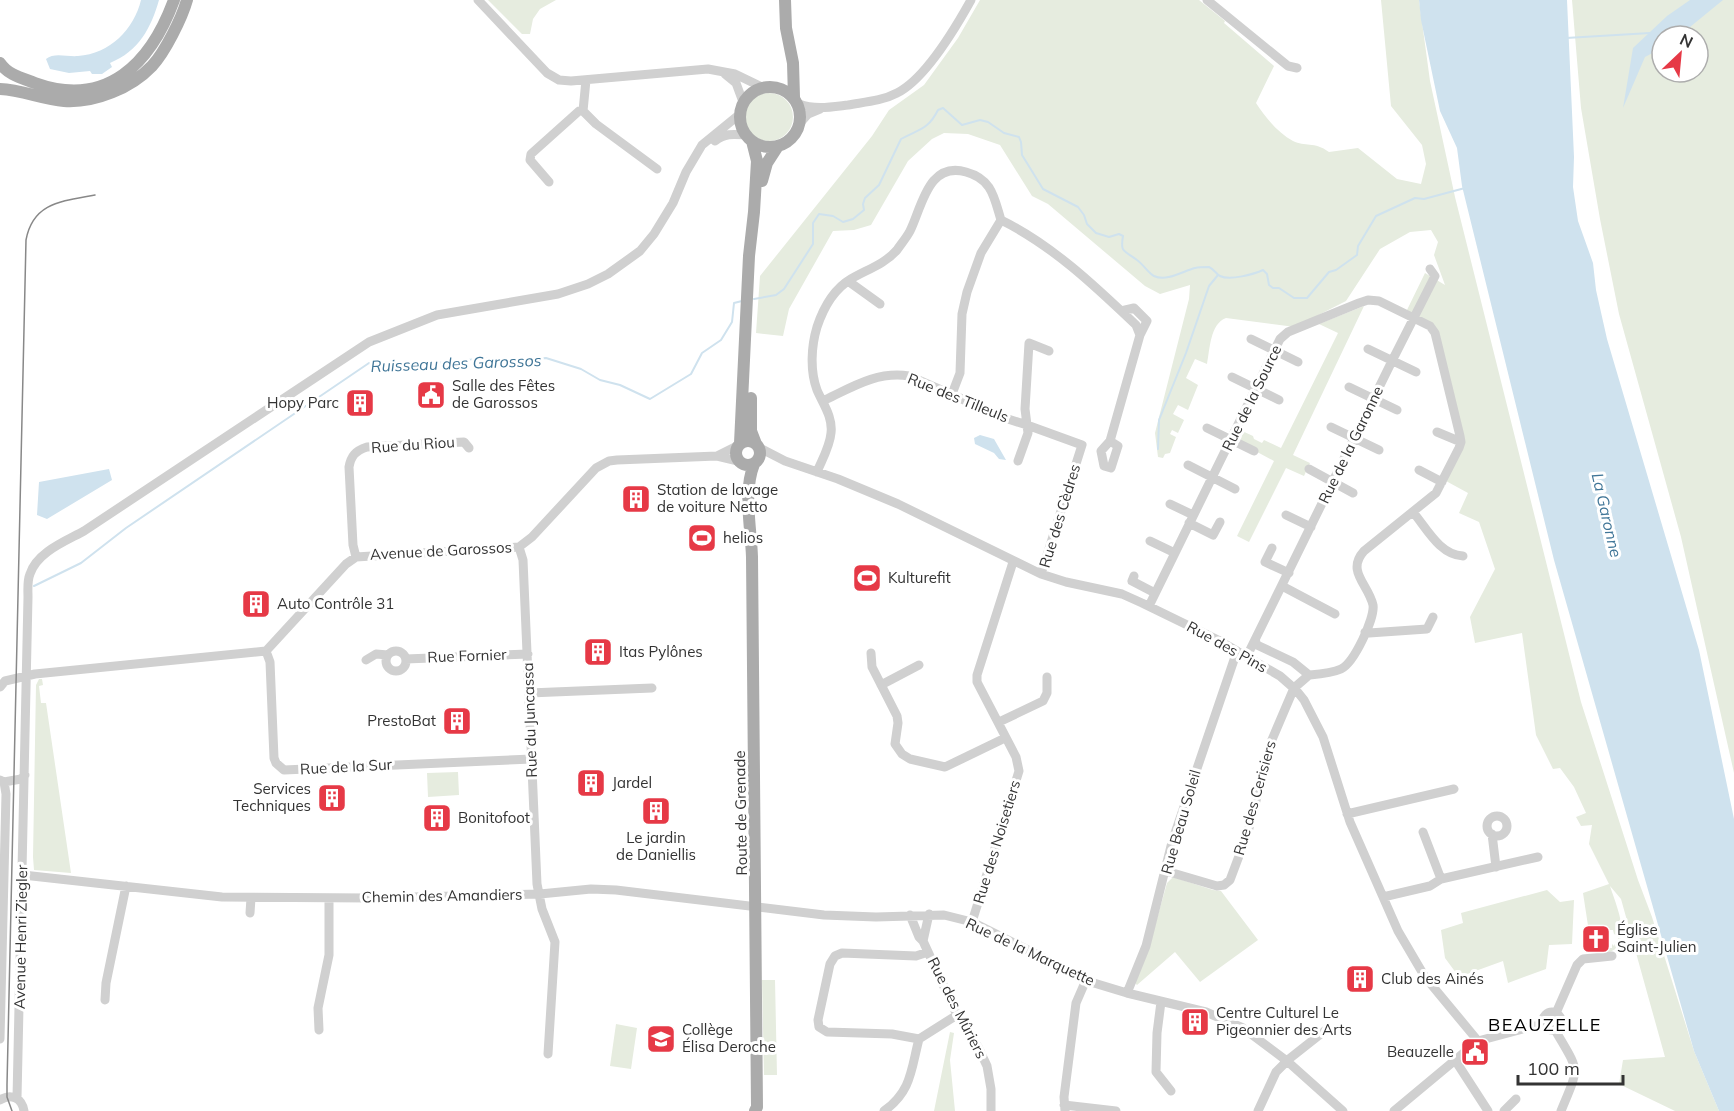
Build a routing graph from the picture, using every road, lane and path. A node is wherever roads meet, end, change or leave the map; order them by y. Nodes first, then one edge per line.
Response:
1 (174, 0) edge
2 (187, 0) edge
3 (478, 0) edge
4 (785, 0) edge
5 (971, 0) edge
6 (1207, 0) edge
7 (790, 54) junction
8 (0, 63) edge
9 (1297, 68) dead end
10 (724, 72) junction
11 (586, 80) junction
12 (767, 86) junction
13 (0, 89) edge
14 (796, 100) junction
15 (741, 108) junction
16 (825, 108) junction
17 (583, 111) junction
18 (800, 123) junction
19 (749, 138) junction
20 (778, 146) junction
21 (694, 158) junction
22 (657, 169) dead end
23 (549, 182) dead end
24 (754, 212) junction
25 (1001, 220) junction
26 (1431, 269) dead end
27 (849, 281) junction
28 (880, 304) dead end
29 (746, 309) junction
30 (1414, 318) junction
31 (1251, 339) dead end
32 (1368, 349) dead end
33 (1049, 351) dead end
34 (1274, 351) junction
35 (1392, 361) junction
36 (1298, 362) dead end
37 (1416, 372) dead end
38 (1232, 377) dead end
39 (1349, 387) dead end
40 (1256, 389) junction
41 (952, 394) junction
42 (1373, 398) junction
43 (1280, 400) dead end
44 (823, 401) junction
45 (1397, 410) dead end
46 (1027, 425) junction
47 (1331, 427) dead end
48 (1207, 428) dead end
49 (1437, 432) dead end
50 (1355, 438) junction
51 (1231, 440) junction
52 (1110, 441) junction
53 (1461, 442) junction
54 (1082, 444) junction
55 (739, 445) junction
56 (757, 445) junction
57 (469, 448) dead end
58 (1379, 450) dead end
59 (1101, 451) junction
60 (1254, 451) dead end
61 (717, 456) junction
62 (779, 460) junction
63 (1018, 461) dead end
64 (739, 462) junction
65 (755, 463) junction
66 (1188, 465) dead end
67 (1309, 469) dead end
68 (1419, 470) dead end
69 (818, 472) junction
70 (1212, 477) junction
71 (1333, 482) junction
72 (1442, 482) junction
73 (1235, 489) dead end
74 (1353, 493) dead end
75 (1170, 504) dead end
76 (1413, 512) junction
77 (1286, 515) dead end
78 (749, 519) junction
79 (1191, 519) junction
80 (1220, 522) dead end
81 (1311, 527) junction
82 (1150, 541) dead end
83 (519, 547) junction
84 (1272, 548) dead end
85 (1175, 553) junction
86 (1463, 556) dead end
87 (356, 557) junction
88 (1013, 562) junction
89 (1288, 573) junction
90 (1041, 574) junction
91 (1134, 576) dead end
92 (1282, 586) junction
93 (1155, 593) junction
94 (1149, 606) junction
95 (1335, 614) dead end
96 (1433, 617) dead end
97 (1365, 632) junction
98 (1255, 640) junction
99 (266, 651) junction
100 (1236, 651) junction
101 (871, 653) dead end
102 (528, 654) junction
103 (388, 655) junction
104 (1247, 656) junction
105 (406, 659) junction
106 (366, 660) dead end
107 (919, 665) dead end
108 (1310, 675) junction
109 (26, 676) junction
110 (1047, 677) dead end
111 (881, 685) junction
112 (0, 687) edge
113 (652, 688) dead end
114 (1294, 688) junction
115 (529, 693) junction
116 (999, 722) junction
117 (1005, 738) junction
118 (532, 759) junction
119 (25, 775) junction
120 (2, 781) edge
121 (1454, 789) dead end
122 (1347, 814) junction
123 (1422, 832) dead end
124 (1492, 834) dead end
125 (1538, 858) dead end
126 (1496, 867) junction
127 (1166, 871) junction
128 (23, 875) junction
129 (1441, 879) junction
130 (126, 886) junction
131 (540, 894) junction
132 (1383, 897) junction
133 (251, 898) junction
134 (329, 898) junction
135 (757, 908) junction
136 (250, 913) dead end
137 (929, 914) junction
138 (910, 915) junction
139 (972, 922) junction
140 (923, 941) junction
141 (928, 952) junction
142 (1612, 956) dead end
143 (1086, 980) junction
144 (1127, 993) junction
145 (105, 1000) dead end
146 (1161, 1002) junction
147 (1556, 1013) junction
148 (957, 1015) junction
149 (1544, 1027) junction
150 (1326, 1029) dead end
151 (319, 1030) dead end
152 (1555, 1030) junction
153 (0, 1039) edge
154 (920, 1039) junction
155 (1478, 1041) junction
156 (548, 1054) dead end
157 (1455, 1060) junction
158 (1287, 1061) junction
159 (1171, 1091) dead end
160 (17, 1098) junction
161 (1516, 1099) dead end
162 (0, 1100) edge
163 (1064, 1108) edge
164 (758, 1110) edge
165 (24, 1111) edge
166 (884, 1111) edge
167 (991, 1111) edge
168 (1116, 1111) edge
169 (1258, 1111) edge
170 (1343, 1111) edge
171 (1394, 1111) edge
172 (1488, 1111) edge
173 (1504, 1111) edge
174 (1561, 1111) edge

1 - 8 main road
2 - 13 main road
3 - 11 street
4 - 7 main road
5 - 16 street
6 - 9 street
7 - 12 main road
7 - 14 main road
10 - 11 street
10 - 12 street
10 - 15 street
11 - 17 street
12 - 14 main road
12 - 15 main road
14 - 16 street
14 - 18 main road
15 - 19 main road
15 - 21 street
16 - 18 street
17 - 22 street
17 - 23 street
18 - 20 main road
19 - 20 main road
19 - 21 street
19 - 24 main road
20 - 24 main road
21 - 109 street, Avenue Henri Ziegler
24 - 29 main road
25 - 27 street
25 - 41 street
25 - 52 street
26 - 30 street, Rue de la Garonne
27 - 28 street
27 - 44 street
29 - 55 main road
29 - 56 main road
30 - 34 street, Rue de la Source
30 - 35 street, Rue de la Garonne
30 - 53 street, Rue de la Source
31 - 34 street
32 - 35 street
33 - 46 street
34 - 36 street
34 - 40 street, Rue de la Source
35 - 37 street
35 - 42 street, Rue de la Garonne
38 - 40 street
39 - 42 street
40 - 43 street
40 - 51 street, Rue de la Source
41 - 44 street, Rue des Tilleuls
41 - 46 street, Rue des Tilleuls
42 - 45 street
42 - 50 street, Rue de la Garonne
44 - 69 street
46 - 54 street, Rue des Cèdres
46 - 63 street
47 - 50 street
48 - 51 street
49 - 53 street
50 - 58 street
50 - 71 street, Rue de la Garonne
51 - 60 street
51 - 70 street, Rue de la Source
52 - 59 street
52 - 59 street
53 - 72 street
54 - 59 street
54 - 90 street, Rue des Cèdres
55 - 56 main road
55 - 61 street, Avenue de Garossos
55 - 64 main road
56 - 62 street, Rue des Pins
56 - 65 main road
57 - 87 street, Rue du Riou
61 - 64 street, Avenue de Garossos
61 - 83 street, Avenue de Garossos
62 - 65 street, Rue des Pins
62 - 69 street, Rue des Pins
64 - 65 main road
64 - 78 main road, Route de Grenade
65 - 78 main road, Route de Grenade
66 - 70 street
67 - 71 street
68 - 72 street
69 - 88 street, Rue des Pins
70 - 73 street
70 - 79 street, Rue de la Source
71 - 74 street
71 - 81 street, Rue de la Garonne
72 - 76 street
75 - 79 street
76 - 86 street
76 - 97 street
77 - 81 street
78 - 135 main road, Route de Grenade
79 - 80 street
79 - 85 street, Rue de la Source
81 - 89 street, Rue de la Garonne
82 - 85 street
83 - 87 street, Avenue de Garossos
83 - 102 street, Rue du Juncassa
84 - 89 street
85 - 93 street, Rue de la Source
87 - 99 street, Avenue de Garossos
88 - 90 street, Rue des Pins
88 - 116 street, Rue des Noisetiers
89 - 92 street, Rue de la Garonne
90 - 94 street, Rue des Pins
91 - 93 street
92 - 95 street
92 - 98 street, Rue de la Garonne
93 - 94 street, Rue de la Source
94 - 100 street, Rue des Pins
96 - 97 street
97 - 108 street
98 - 104 street, Rue de la Garonne
98 - 108 street, Rue des Pins
99 - 109 street
99 - 118 street, Rue de la Sur
100 - 104 street, Rue des Pins
100 - 127 street, Rue Beau Soleil
101 - 111 street
102 - 105 street, Rue Fornier
102 - 115 street, Rue du Juncassa
103 - 105 street
103 - 105 street
103 - 106 street
104 - 114 street, Rue des Pins
107 - 111 street
108 - 114 street
109 - 112 street
109 - 119 street, Avenue Henri Ziegler
110 - 116 street
111 - 117 street
113 - 115 street
114 - 122 street, Rue des Pins
114 - 127 street, Rue des Cerisiers
115 - 118 street, Rue du Juncassa
116 - 117 street, Rue des Noisetiers
117 - 139 street, Rue des Noisetiers
118 - 131 street, Rue du Juncassa
119 - 120 street
119 - 128 street, Avenue Henri Ziegler
120 - 153 street, Avenue Henri Ziegler
121 - 122 street
122 - 132 street, Rue des Pins
123 - 129 street
124 - 126 street
125 - 126 street
126 - 129 street
127 - 144 street, Rue Beau Soleil
128 - 130 street, Chemin des Amandiers
128 - 160 street, Avenue Henri Ziegler
129 - 132 street
130 - 133 street, Chemin des Amandiers
130 - 145 street
131 - 134 street, Chemin des Amandiers
131 - 135 street, Chemin des Amandiers
131 - 156 street, Rue du Juncassa
132 - 155 street, Rue des Pins
133 - 134 street, Chemin des Amandiers
133 - 136 street
134 - 151 street
135 - 138 street, Rue de la Marquette
135 - 164 main road, Route de Grenade
137 - 138 street, Rue de la Marquette
137 - 139 street, Rue de la Marquette
137 - 140 street, Rue des Mûriers
138 - 140 street, Rue des Mûriers
139 - 143 street, Rue de la Marquette
140 - 141 street, Rue des Mûriers
141 - 148 street, Rue des Mûriers
141 - 154 street
142 - 147 street
143 - 144 street, Rue de la Marquette
143 - 163 street
144 - 146 street, Rue de la Marquette
146 - 158 street, Rue de la Marquette
146 - 159 street
147 - 149 street
147 - 152 street
148 - 154 street
148 - 167 street, Rue des Mûriers
149 - 152 street
149 - 155 street
150 - 158 street
152 - 174 street
154 - 166 street
155 - 157 street
157 - 171 street
157 - 172 street
158 - 169 street
158 - 170 street, Rue de la Marquette
160 - 162 street
160 - 165 street
161 - 173 street
163 - 168 street

